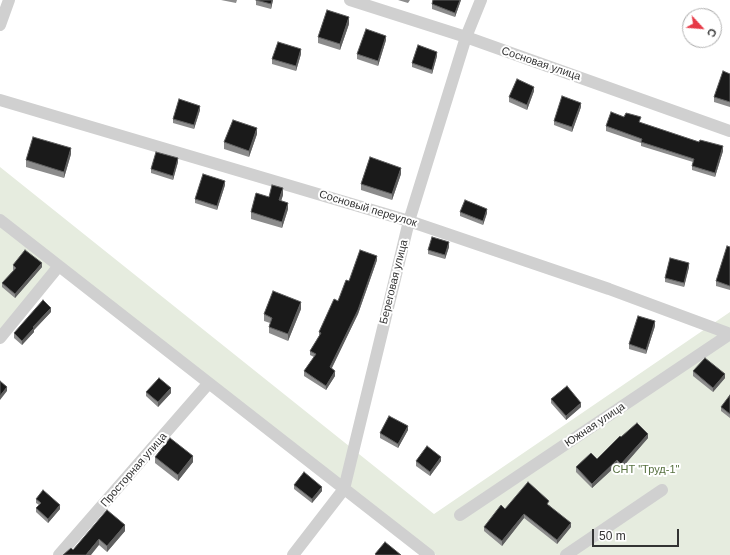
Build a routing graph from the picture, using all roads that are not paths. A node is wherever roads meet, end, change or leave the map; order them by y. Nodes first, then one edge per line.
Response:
1 (8, 0) edge
2 (350, 0) edge
3 (481, 0) edge
4 (0, 24) edge
5 (466, 37) junction
6 (0, 100) edge
7 (730, 131) edge
8 (0, 220) edge
9 (409, 221) junction
10 (58, 267) junction
11 (730, 334) edge
12 (0, 338) edge
13 (208, 384) junction
14 (344, 489) junction
15 (662, 490) dead end
16 (460, 515) dead end
17 (59, 555) edge
18 (293, 555) edge
19 (429, 555) edge
20 (566, 555) edge

1 - 4 street
2 - 5 street, Сосновая улица
3 - 5 street, Береговая улица
5 - 7 street, Сосновая улица
5 - 9 street, Береговая улица
6 - 9 street, Сосновый переулок
8 - 10 street
9 - 11 street, Сосновый переулок
9 - 14 street, Береговая улица
10 - 12 street
10 - 13 street
11 - 16 street, Южная улица
13 - 14 street
13 - 17 street, Просторная улица
14 - 18 street, Береговая улица
14 - 19 street
15 - 20 street

